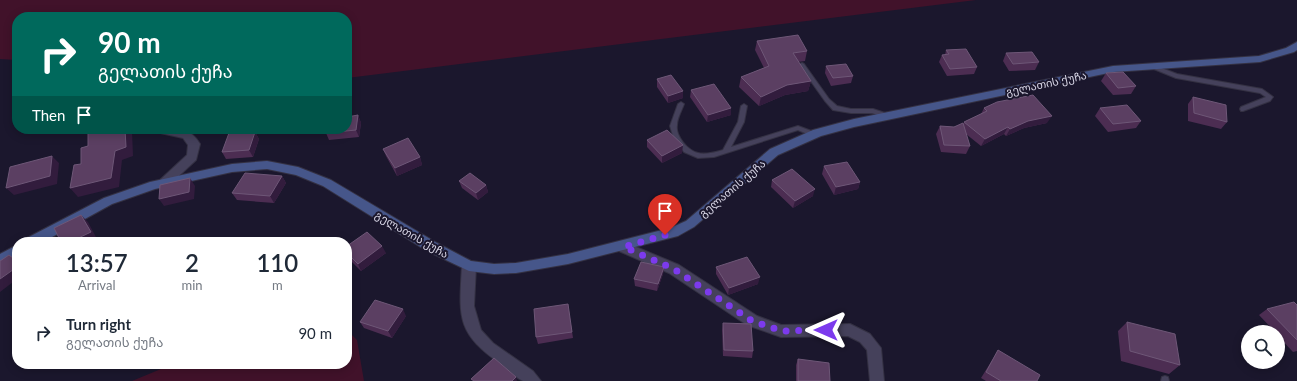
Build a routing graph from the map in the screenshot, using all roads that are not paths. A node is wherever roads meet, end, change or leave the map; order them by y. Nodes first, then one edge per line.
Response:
1 (1297, 45) edge
2 (802, 65) edge
3 (1151, 66) junction
4 (681, 104) dead end
5 (744, 106) dead end
6 (1243, 109) dead end
7 (886, 116) junction
8 (182, 134) edge
9 (812, 134) junction
10 (726, 151) junction
11 (164, 183) junction
12 (41, 237) edge
13 (624, 247) junction
14 (12, 253) edge
15 (0, 260) edge
16 (470, 266) junction
17 (534, 381) edge
18 (877, 381) edge

1 - 3 main road, გელათის ქუჩა
2 - 7 lane
3 - 6 lane
3 - 7 main road, გელათის ქუჩა
4 - 10 lane
5 - 10 lane
7 - 9 main road, გელათის ქუჩა
8 - 11 street
9 - 10 lane
9 - 13 main road, გელათის ქუჩა
11 - 12 main road, გელათის ქუჩა
11 - 16 main road, გელათის ქუჩა
13 - 16 main road, გელათის ქუჩა
13 - 18 street
14 - 15 main road
16 - 17 street

